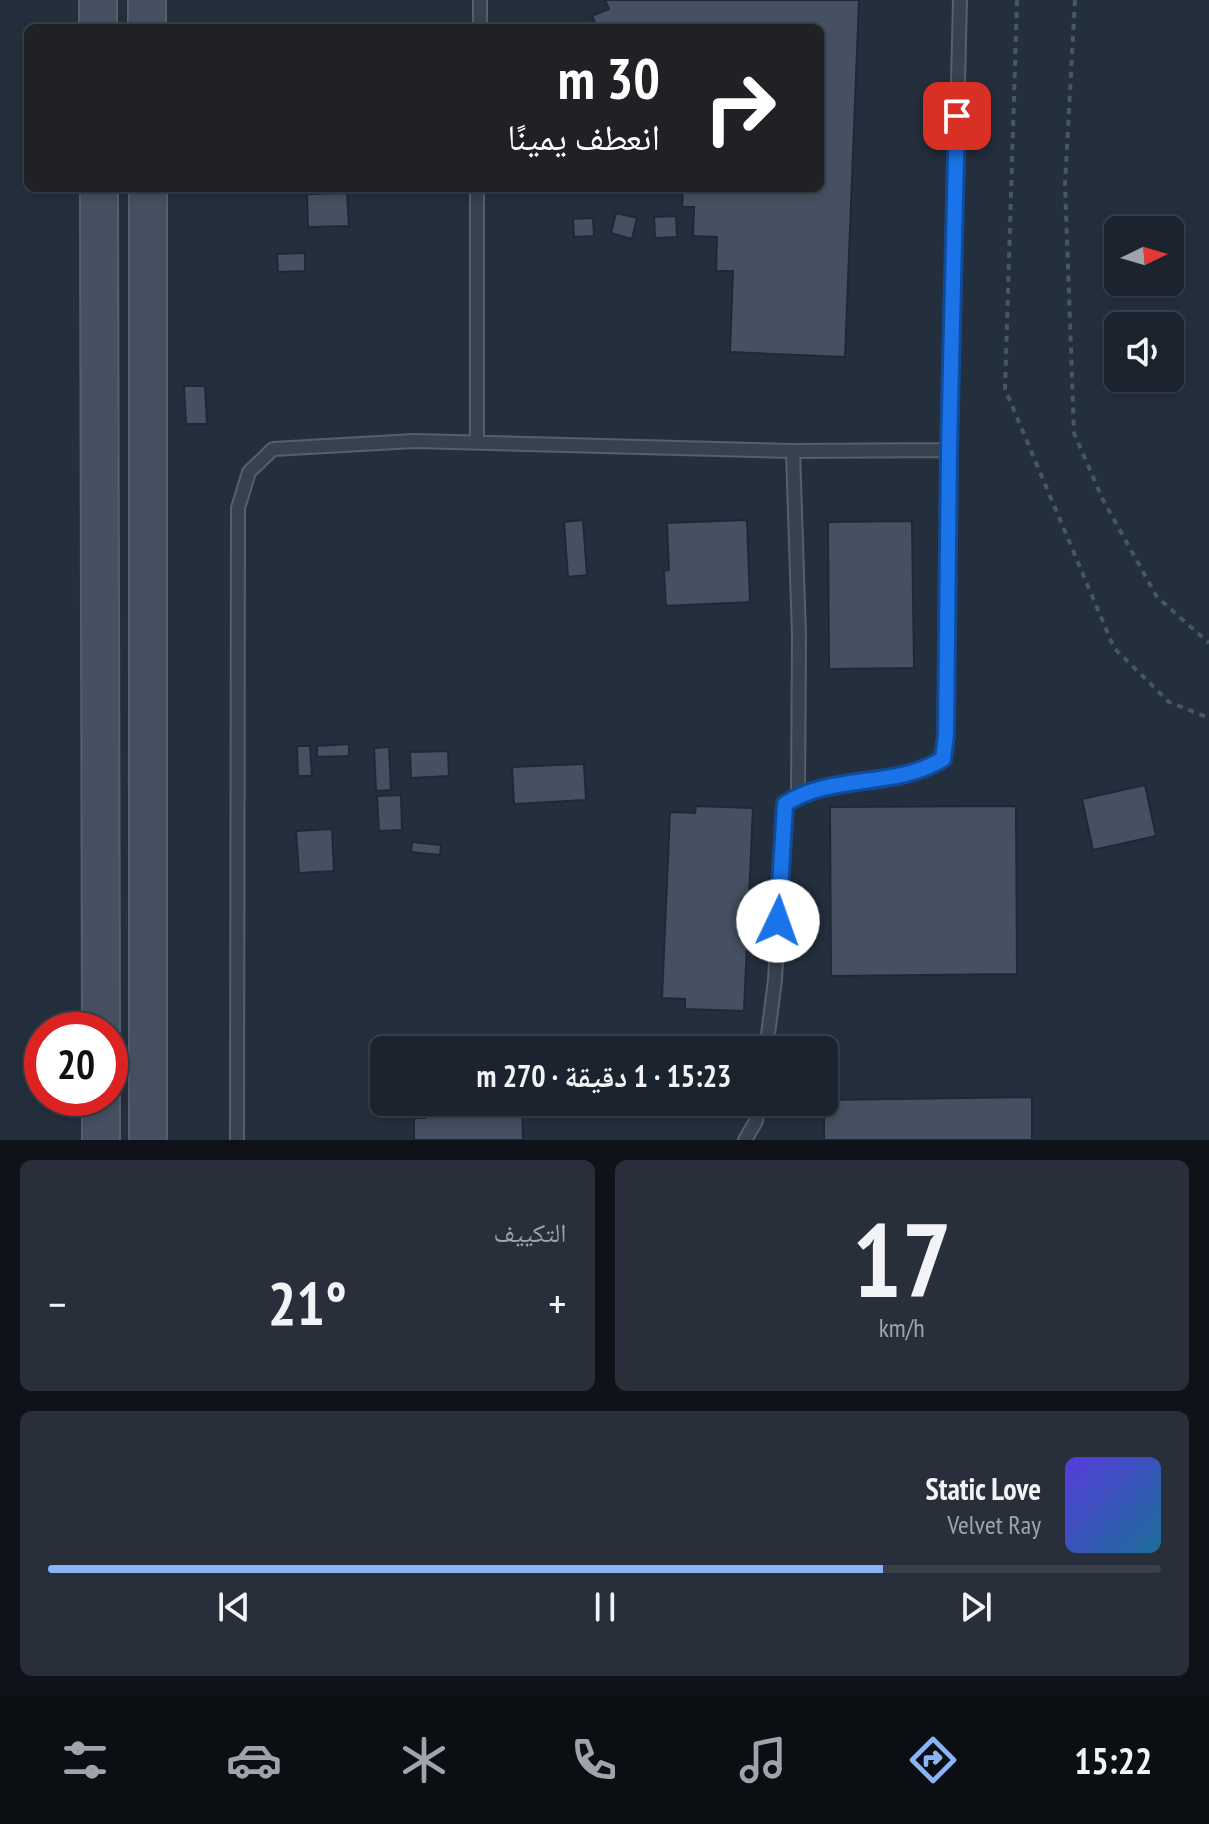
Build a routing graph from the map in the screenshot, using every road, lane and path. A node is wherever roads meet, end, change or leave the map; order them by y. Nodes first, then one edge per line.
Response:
1 (98, 0) edge
2 (147, 0) edge
3 (480, 0) edge
4 (960, 0) edge
5 (1017, 0) edge
6 (1075, 0) edge
7 (98, 24) edge
8 (147, 24) edge
9 (480, 24) edge
10 (99, 192) edge
11 (148, 192) edge
12 (477, 192) edge
13 (477, 441) junction
14 (949, 450) junction
15 (793, 451) junction
16 (1209, 643) edge
17 (1209, 718) edge
18 (798, 795) junction
19 (101, 1012) edge
20 (768, 1036) edge
21 (101, 1116) edge
22 (757, 1116) edge
23 (101, 1140) edge
24 (148, 1140) edge
25 (237, 1140) edge
26 (745, 1140) edge

1 - 7 main road
2 - 8 main road
3 - 9 lane
4 - 14 lane
5 - 17 path
6 - 16 path
10 - 19 main road
11 - 24 main road
12 - 13 lane
13 - 15 lane
13 - 25 lane
14 - 15 lane
14 - 18 lane
15 - 18 lane
18 - 20 lane
21 - 23 main road
22 - 26 lane

